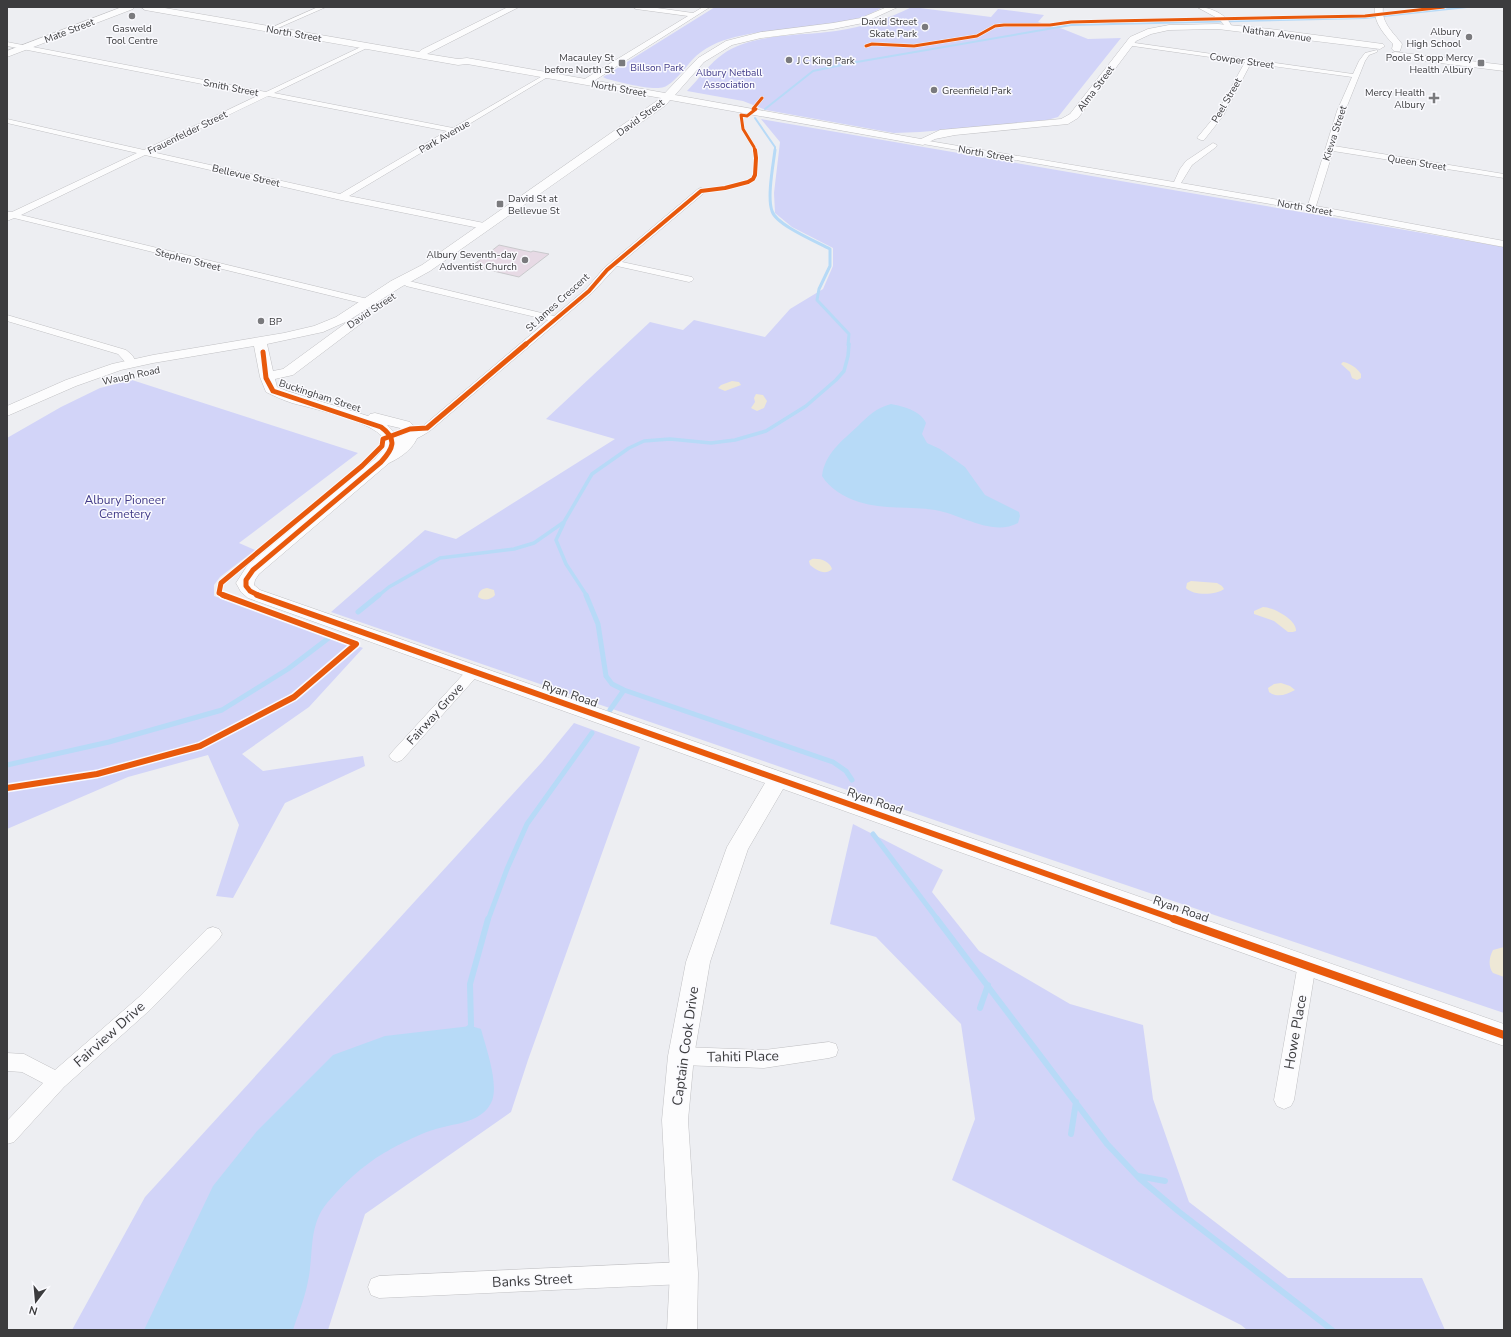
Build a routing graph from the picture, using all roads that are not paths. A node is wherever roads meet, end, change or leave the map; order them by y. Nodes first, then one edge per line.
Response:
1 (121, 7) edge
2 (130, 7) edge
3 (145, 7) edge
4 (162, 7) edge
5 (324, 7) edge
6 (515, 7) edge
7 (636, 7) edge
8 (707, 7) edge
9 (894, 7) edge
10 (1200, 7) edge
11 (174, 12) junction
12 (1379, 14) edge
13 (109, 15) junction
14 (694, 16) junction
15 (1226, 23) junction
16 (276, 27) junction
17 (1392, 38) junction
18 (450, 39) junction
19 (7, 44) edge
20 (1128, 44) junction
21 (21, 46) junction
22 (368, 46) junction
23 (391, 46) junction
24 (7, 49) edge
25 (1379, 49) junction
26 (1397, 52) junction
27 (7, 54) edge
28 (426, 54) junction
29 (1249, 61) junction
30 (1504, 68) edge
31 (548, 75) junction
32 (1356, 76) junction
33 (586, 82) junction
34 (267, 94) junction
35 (668, 97) junction
36 (7, 121) edge
37 (454, 130) junction
38 (951, 133) junction
39 (901, 138) junction
40 (1201, 138) dead end
41 (923, 142) junction
42 (1213, 145) dead end
43 (1329, 148) junction
44 (146, 152) junction
45 (1504, 176) edge
46 (1177, 184) junction
47 (701, 191) dead end
48 (341, 196) junction
49 (1311, 208) junction
50 (9, 215) edge
51 (484, 226) junction
52 (1504, 244) edge
53 (616, 263) junction
54 (426, 268) junction
55 (689, 279) dead end
56 (409, 284) junction
57 (369, 302) junction
58 (7, 318) edge
59 (555, 319) junction
60 (356, 322) junction
61 (261, 346) junction
62 (132, 363) junction
63 (267, 378) junction
64 (327, 408) junction
65 (7, 412) edge
66 (7, 423) edge
67 (410, 438) junction
68 (393, 440) junction
69 (381, 462) junction
70 (245, 583) joint
71 (474, 671) junction
72 (397, 756) dead end
73 (778, 779) junction
74 (213, 934) dead end
75 (1307, 964) junction
76 (1504, 1034) edge
77 (829, 1050) dead end
78 (681, 1056) junction
79 (7, 1062) edge
80 (57, 1081) junction
81 (1284, 1100) dead end
82 (7, 1135) edge
83 (684, 1272) junction
84 (379, 1287) dead end
85 (682, 1330) edge

1 - 21 street, Mate Street
2 - 13 street, Mate Street
3 - 11 street, North Street
4 - 16 street, North Street
5 - 16 street
6 - 18 street
7 - 14 street
8 - 14 street
9 - 35 street, David Street
10 - 15 street, Nathan Avenue
11 - 13 street
11 - 22 street, North Street
12 - 17 street
13 - 21 street, Mate Street
14 - 33 street
15 - 20 street, Alma Street
15 - 25 street, Nathan Avenue
16 - 23 street, North Street
17 - 25 street, Kiewa Street
17 - 26 street
18 - 23 street
18 - 28 street
19 - 21 street, Smith Street
20 - 29 street, Cowper Street
20 - 38 street, Alma Street
21 - 24 street, Mate Street
21 - 27 street, Mate Street
21 - 34 street, Smith Street
22 - 28 street, North Street
22 - 34 street, Frauenfelder Street
23 - 28 street, North Street
25 - 26 street, Nathan Avenue
25 - 32 street, Kiewa Street
26 - 30 street, Nathan Avenue
28 - 31 street, North Street
29 - 32 street, Cowper Street
29 - 40 street, Peel Street
31 - 33 street, North Street
31 - 37 street, Park Avenue
32 - 43 street, Kiewa Street
33 - 35 street, North Street
34 - 37 street, Smith Street
34 - 44 street, Frauenfelder Street
35 - 39 street, North Street
35 - 51 street, David Street
36 - 44 street, Bellevue Street
37 - 48 street, Park Avenue
38 - 39 street, Alma Street
38 - 41 street, Alma Street
39 - 41 street, North Street
41 - 46 street, North Street
42 - 46 street
43 - 45 street, Queen Street
43 - 49 street, Kiewa Street
44 - 48 street, Bellevue Street
44 - 50 street, Frauenfelder Street
46 - 49 street, North Street
47 - 53 street, St James Crescent
48 - 51 street, Bellevue Street
49 - 52 street, North Street
50 - 57 street, Stephen Street
51 - 54 street, David Street
53 - 55 street
53 - 59 street, St James Crescent
54 - 56 street, David Street
54 - 57 street, David Street
56 - 59 street, St James Crescent
56 - 60 street, David Street
57 - 61 street, David Street
58 - 62 street
59 - 67 street, St James Crescent
60 - 61 street, David Street
60 - 63 street
61 - 62 street, Waugh Road
61 - 63 street, Buckingham Street
61 - 66 street, Waugh Road
62 - 65 street, Waugh Road
63 - 64 street, Buckingham Street
64 - 67 street, Buckingham Street
64 - 68 street, Buckingham Street
67 - 68 street, St James Crescent
67 - 69 street, St James Crescent
68 - 69 street, St James Crescent
69 - 70 street, St James Crescent
70 - 71 street, Ryan Road
71 - 72 street, Fairway Grove
71 - 73 street, Ryan Road
73 - 75 street, Ryan Road
73 - 78 street, Captain Cook Drive
74 - 80 street, Fairview Drive
75 - 76 street, Ryan Road
75 - 81 street, Howe Place
77 - 78 street, Tahiti Place
78 - 83 street, Captain Cook Drive
79 - 80 street
80 - 82 street, Fairview Drive
83 - 84 street, Banks Street
83 - 85 street, Captain Cook Drive

